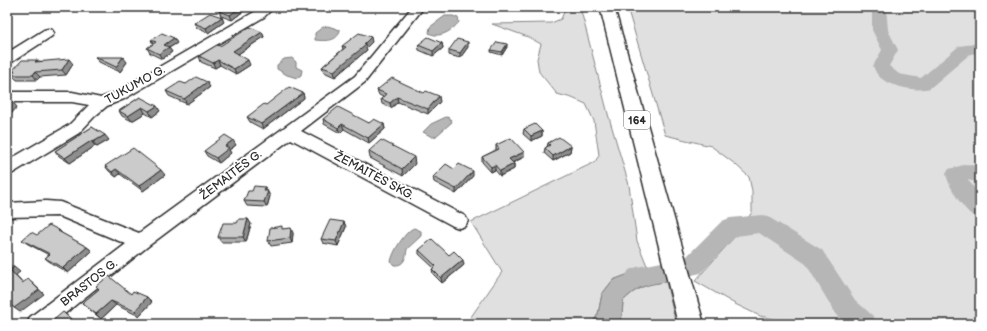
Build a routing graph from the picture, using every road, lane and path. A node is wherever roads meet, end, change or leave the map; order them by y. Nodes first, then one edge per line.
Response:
1 (268, 7) edge
2 (418, 7) edge
3 (606, 7) edge
4 (48, 33) dead end
5 (7, 59) edge
6 (7, 97) edge
7 (102, 104) junction
8 (290, 131) junction
9 (7, 169) edge
10 (11, 207) edge
11 (459, 221) dead end
12 (141, 242) junction
13 (690, 317) edge
14 (37, 324) edge

1 - 7 street, TUKUMO G.
2 - 8 street, ŽEMAITĖS G.
3 - 13 main road, 164
4 - 5 street
6 - 7 street
7 - 9 street, TUKUMO G.
8 - 11 street, ŽEMAITĖS SKG.
8 - 12 street, ŽEMAITĖS G.
10 - 12 street
12 - 14 street, BRASTOS G.

